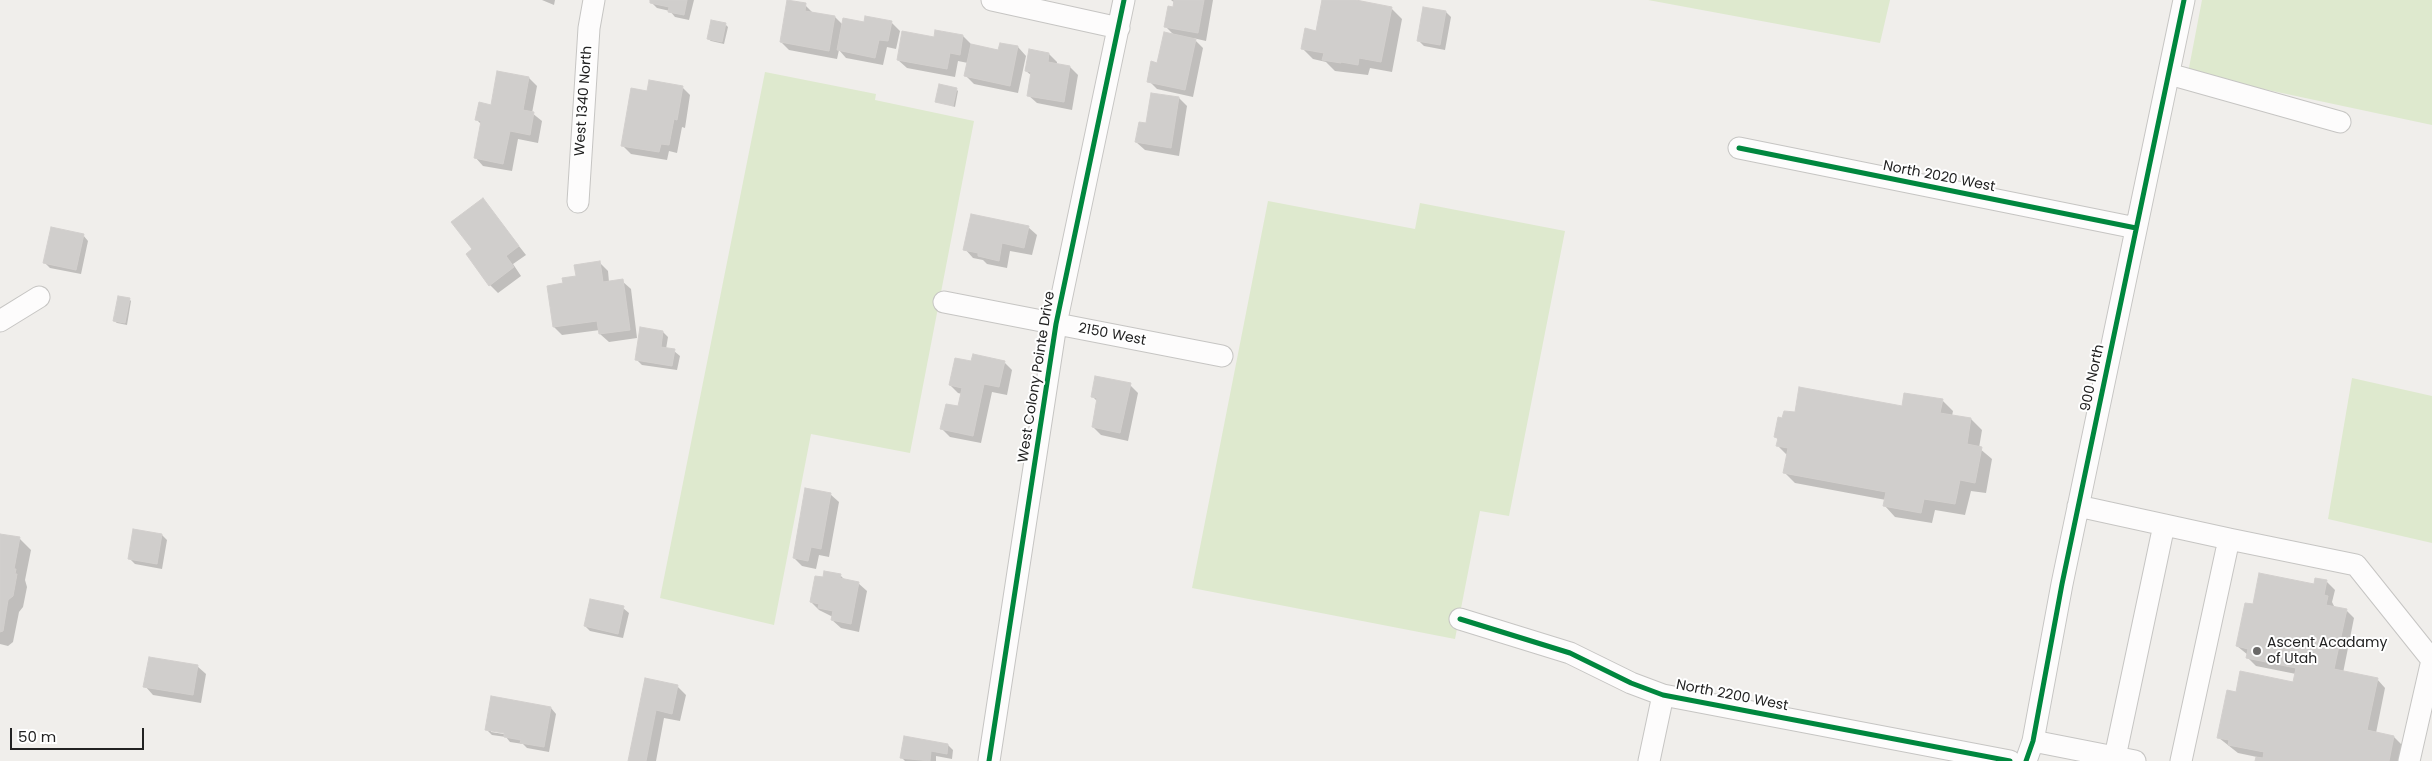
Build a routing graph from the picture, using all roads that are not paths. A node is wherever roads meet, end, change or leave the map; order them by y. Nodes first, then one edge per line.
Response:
1 (594, 0) edge
2 (992, 0) edge
3 (1124, 0) edge
4 (2184, 0) edge
5 (1119, 28) junction
6 (2169, 74) junction
7 (2340, 122) dead end
8 (1738, 148) dead end
9 (578, 202) dead end
10 (2136, 228) junction
11 (39, 297) dead end
12 (944, 302) dead end
13 (0, 321) edge
14 (1056, 324) junction
15 (1222, 356) dead end
16 (2078, 506) junction
17 (2164, 525) junction
18 (2229, 539) junction
19 (1460, 619) dead end
20 (1663, 695) junction
21 (2033, 741) junction
22 (2125, 759) edge
23 (989, 761) edge
24 (1649, 761) edge
25 (2010, 761) edge
26 (2026, 761) edge
27 (2181, 761) edge
28 (2409, 761) edge

1 - 9 street, West 1340 North
2 - 5 street
3 - 5 street, West Colony Pointe Drive
4 - 6 street, 900 North
5 - 14 street, West Colony Pointe Drive
6 - 7 street
6 - 10 street, 900 North
8 - 10 street, North 2020 West
10 - 16 street, 900 North
11 - 13 street
12 - 14 street, 2150 West
14 - 15 street, 2150 West
14 - 23 street, West Colony Pointe Drive
16 - 17 street
16 - 21 street, 900 North
17 - 18 street
17 - 22 street
18 - 27 street
18 - 28 street
19 - 20 street, North 2200 West
20 - 24 street
20 - 25 street, North 2200 West
21 - 22 street
21 - 26 street, 900 North

